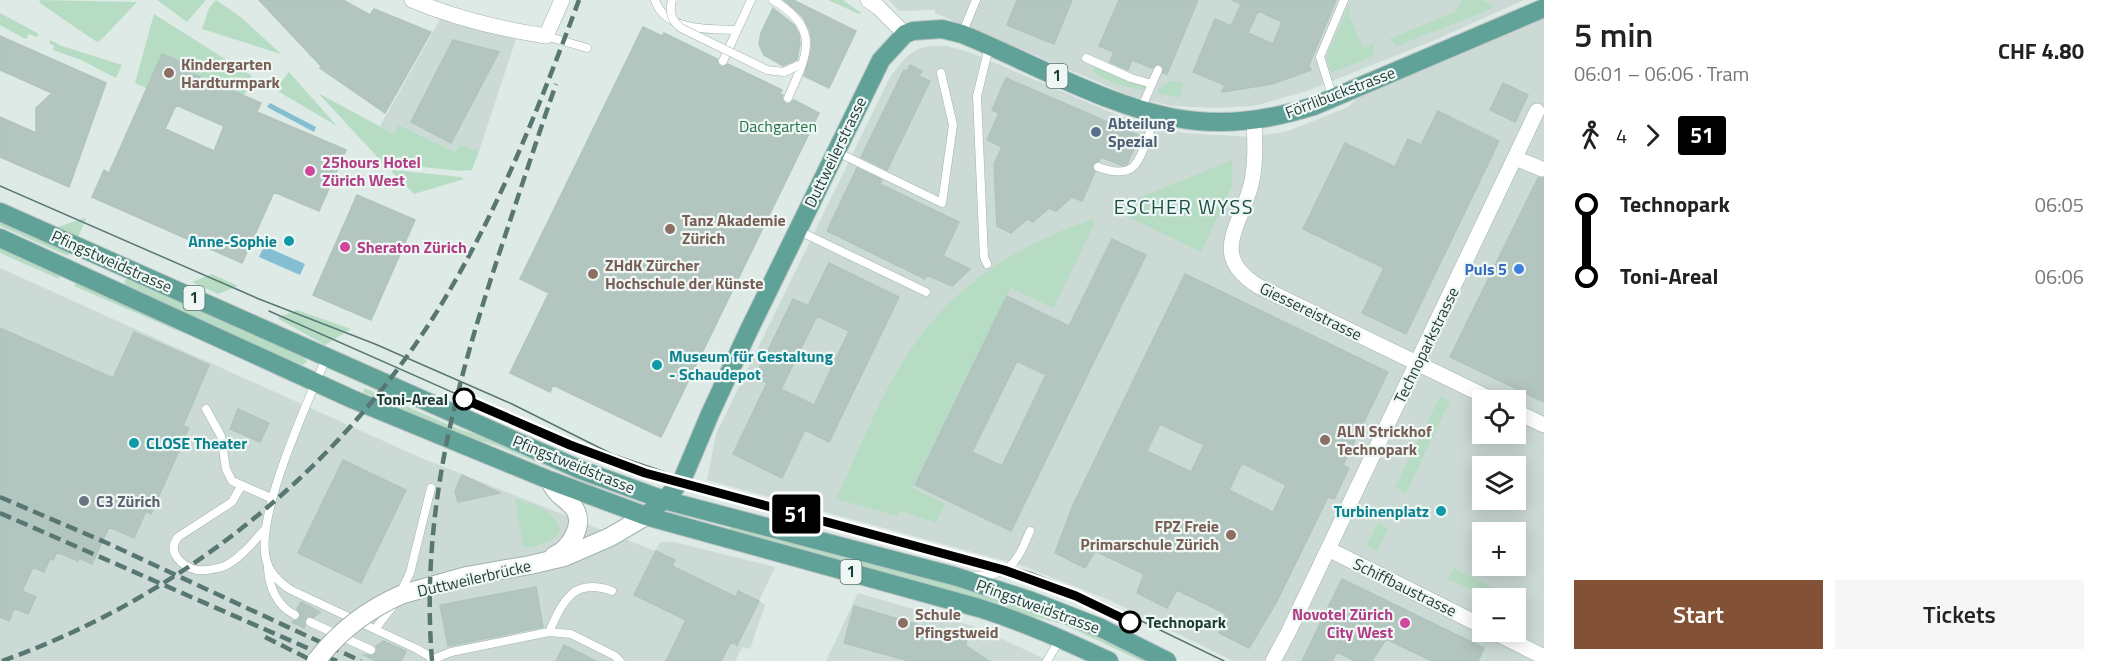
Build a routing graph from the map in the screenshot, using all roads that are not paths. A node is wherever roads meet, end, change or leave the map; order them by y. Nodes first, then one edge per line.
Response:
1 (412, 0) edge
2 (562, 0) edge
3 (655, 0) edge
4 (672, 0) edge
5 (750, 0) edge
6 (768, 0) edge
7 (773, 0) edge
8 (868, 0) edge
9 (976, 0) edge
10 (1344, 0) edge
11 (1544, 8) edge
12 (737, 30) junction
13 (904, 34) junction
14 (962, 34) junction
15 (546, 36) junction
16 (990, 45) junction
17 (587, 48) dead end
18 (1086, 58) dead end
19 (723, 61) dead end
20 (1158, 70) dead end
21 (941, 73) dead end
22 (1152, 84) junction
23 (788, 98) dead end
24 (1333, 98) junction
25 (1148, 111) junction
26 (1537, 111) dead end
27 (1254, 121) junction
28 (835, 152) junction
29 (1515, 158) junction
30 (1098, 167) dead end
31 (1542, 169) dead end
32 (0, 212) edge
33 (797, 230) junction
34 (0, 238) edge
35 (987, 264) dead end
36 (926, 292) dead end
37 (326, 357) junction
38 (1417, 363) junction
39 (316, 382) junction
40 (1472, 390) edge
41 (206, 409) dead end
42 (1526, 416) edge
43 (1544, 425) edge
44 (549, 480) junction
45 (241, 486) junction
46 (430, 488) dead end
47 (271, 498) junction
48 (664, 500) junction
49 (646, 516) junction
50 (266, 528) junction
51 (1030, 531) dead end
52 (1328, 549) junction
53 (530, 565) junction
54 (268, 567) junction
55 (954, 576) junction
56 (612, 591) dead end
57 (295, 615) dead end
58 (1472, 621) edge
59 (310, 622) dead end
60 (375, 629) junction
61 (549, 632) junction
62 (1060, 638) junction
63 (1514, 642) edge
64 (371, 650) dead end
65 (1544, 657) edge
66 (616, 659) edge
67 (433, 660) edge
68 (316, 661) edge
69 (1047, 661) edge
70 (1109, 661) edge
71 (1167, 661) edge
72 (1273, 661) edge

1 - 15 street
2 - 15 street
3 - 12 lane, bridge
4 - 6 lane, bridge
5 - 12 lane
7 - 23 lane
8 - 13 street
9 - 14 lane
10 - 24 lane
11 - 24 main road, Förrlibuckstrasse / 1
12 - 19 lane
13 - 14 main road, Förrlibuckstrasse / 1
13 - 28 main road, Duttweilerstrasse
14 - 16 main road, Förrlibuckstrasse / 1
15 - 17 lane
16 - 25 main road, Förrlibuckstrasse / 1
16 - 35 lane
18 - 22 lane
20 - 22 lane
21 - 28 lane
22 - 25 lane
24 - 27 main road, Förrlibuckstrasse / 1
25 - 27 main road, Förrlibuckstrasse / 1
25 - 30 lane
26 - 29 street, Technoparkstrasse
27 - 38 street, Giessereistrasse
28 - 33 main road, Duttweilerstrasse
29 - 31 street
29 - 38 street, Technoparkstrasse
32 - 37 main road, Pfingstweidstrasse / 1
33 - 36 lane
33 - 48 main road, Duttweilerstrasse
34 - 39 main road, Pfingstweidstrasse / 1
37 - 39 lane
37 - 48 main road, Pfingstweidstrasse / 1
38 - 40 street, Giessereistrasse
38 - 52 street, Technoparkstrasse
39 - 44 main road, Pfingstweidstrasse / 1
39 - 47 lane
41 - 45 lane
42 - 43 street
44 - 49 main road, Pfingstweidstrasse / 1
44 - 53 street
45 - 47 lane
45 - 50 lane
46 - 60 lane
47 - 50 lane
48 - 49 main road, Duttweilerstrasse
48 - 55 main road, Pfingstweidstrasse
49 - 53 street, Duttweilerbrücke
49 - 62 main road, Pfingstweidstrasse / 1
50 - 54 lane
51 - 55 lane
52 - 58 street, Schiffbaustrasse
52 - 72 street, Technoparkstrasse
53 - 68 street, Duttweilerbrücke, bridge
54 - 57 lane
54 - 60 lane
55 - 71 main road, Pfingstweidstrasse
56 - 61 lane
59 - 64 lane
60 - 67 lane
61 - 66 lane
61 - 67 lane
62 - 69 lane
62 - 70 main road, Pfingstweidstrasse / 1
63 - 65 street

